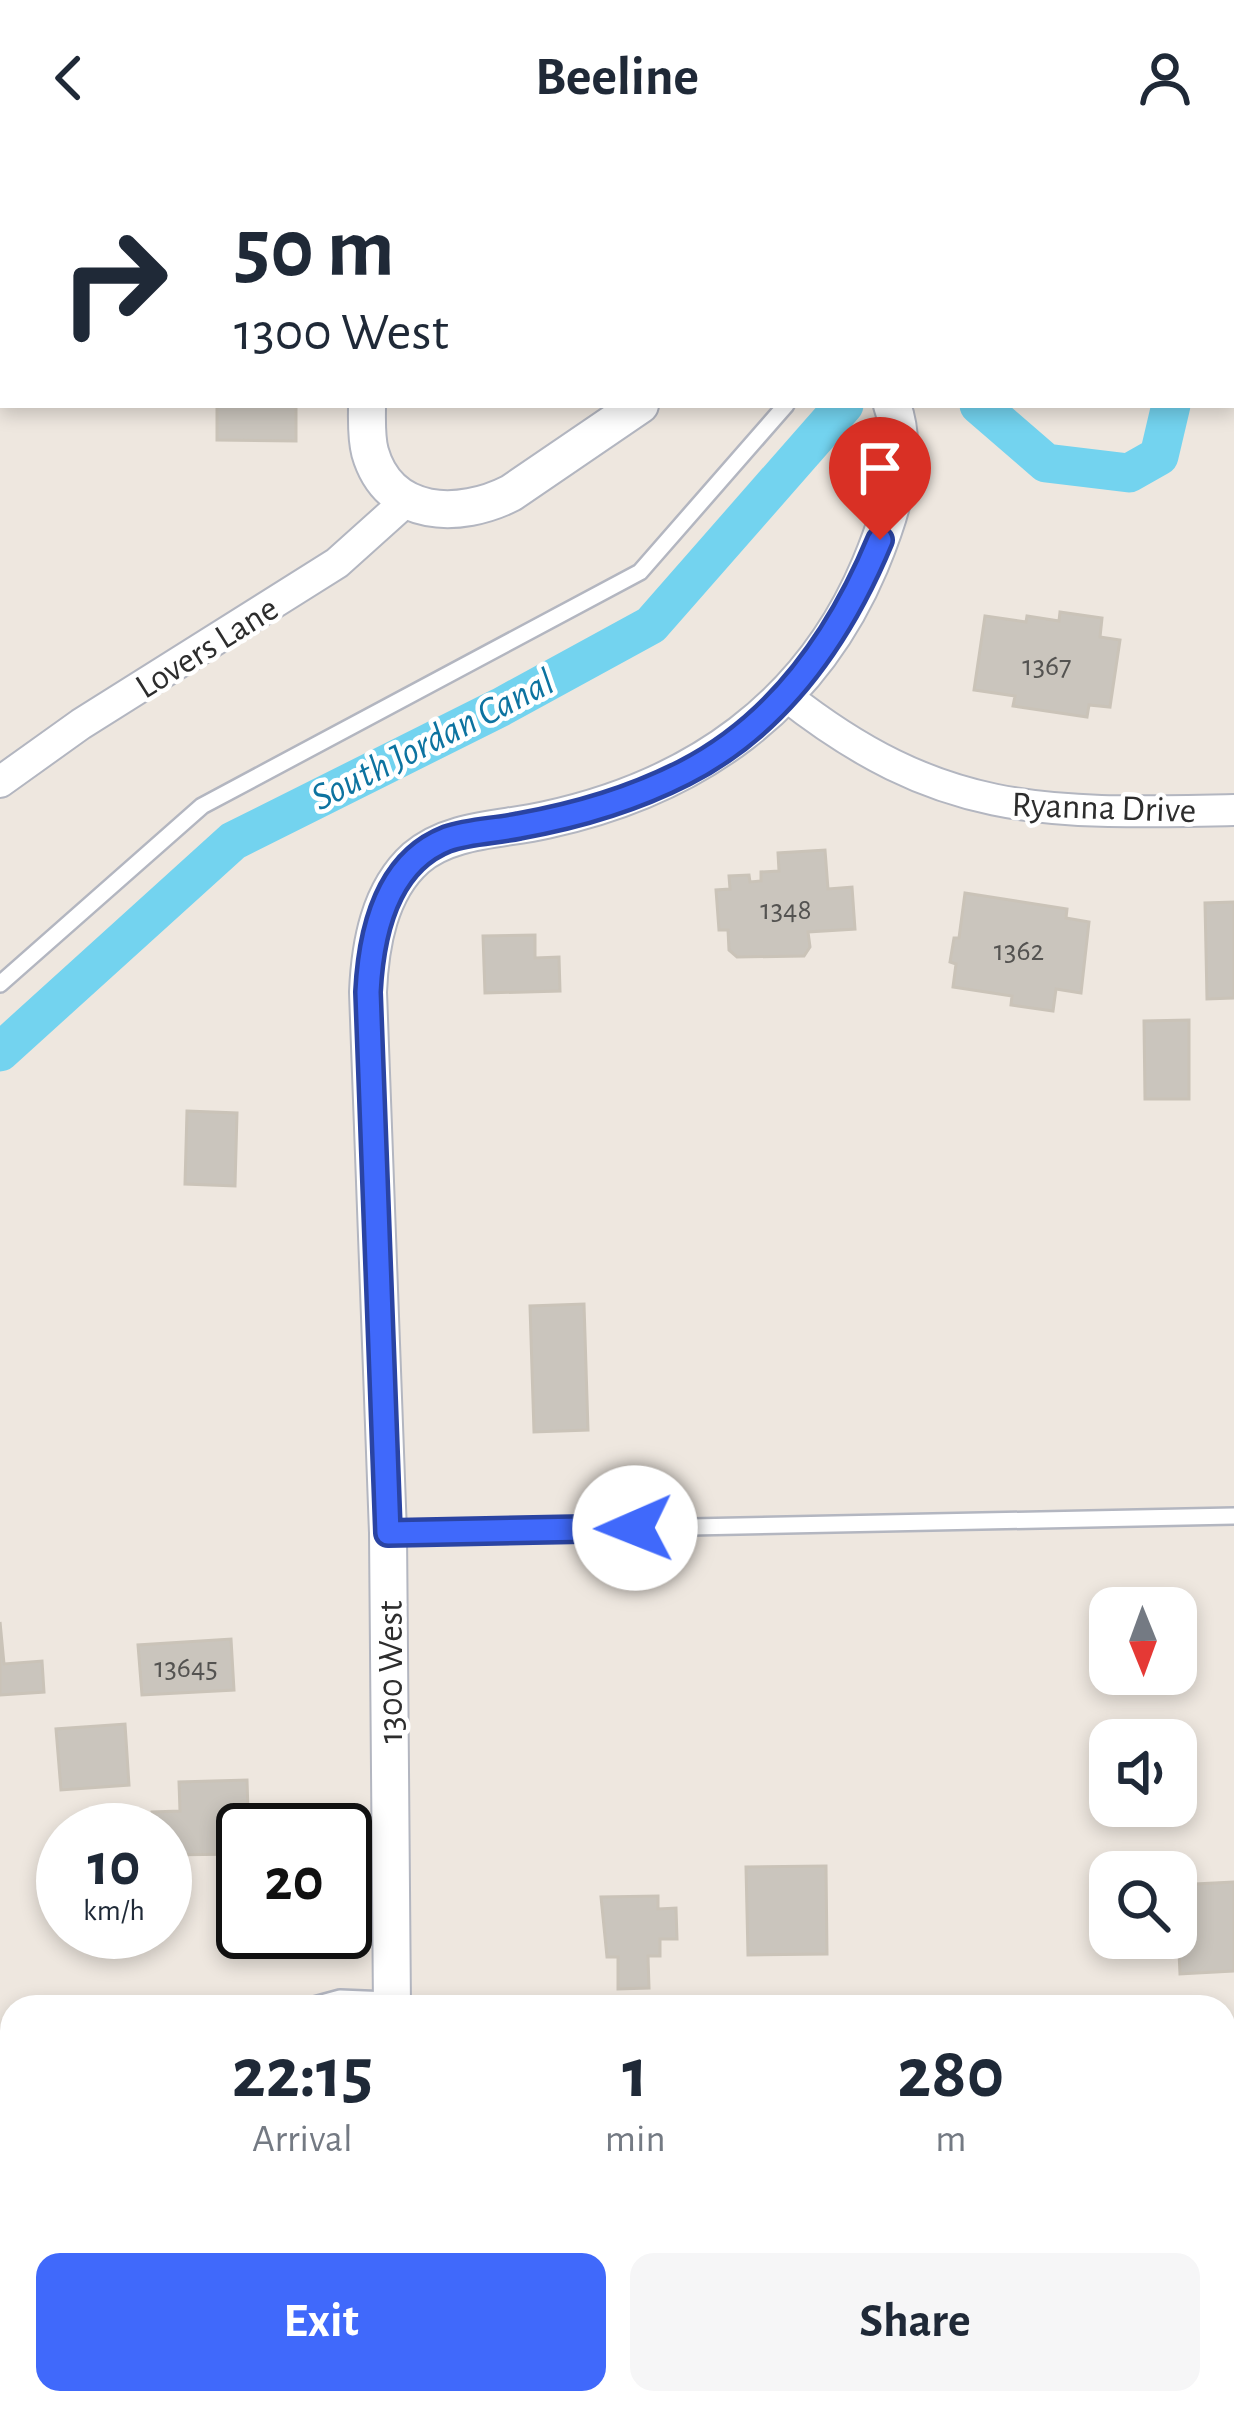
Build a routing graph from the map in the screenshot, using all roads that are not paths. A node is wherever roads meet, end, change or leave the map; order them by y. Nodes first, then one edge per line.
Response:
1 (367, 408) edge
2 (635, 408) edge
3 (783, 408) edge
4 (893, 408) edge
5 (406, 501) junction
6 (785, 695) junction
7 (0, 782) edge
8 (1234, 810) edge
9 (0, 984) edge
10 (1234, 1516) edge
11 (388, 1533) junction
12 (392, 1995) edge

1 - 5 street
2 - 5 street
3 - 9 lane
4 - 6 street, 1300 West
5 - 7 street, Lovers Lane
6 - 8 street, Ryanna Drive
6 - 11 street, 1300 West
10 - 11 lane
11 - 12 street, 1300 West

